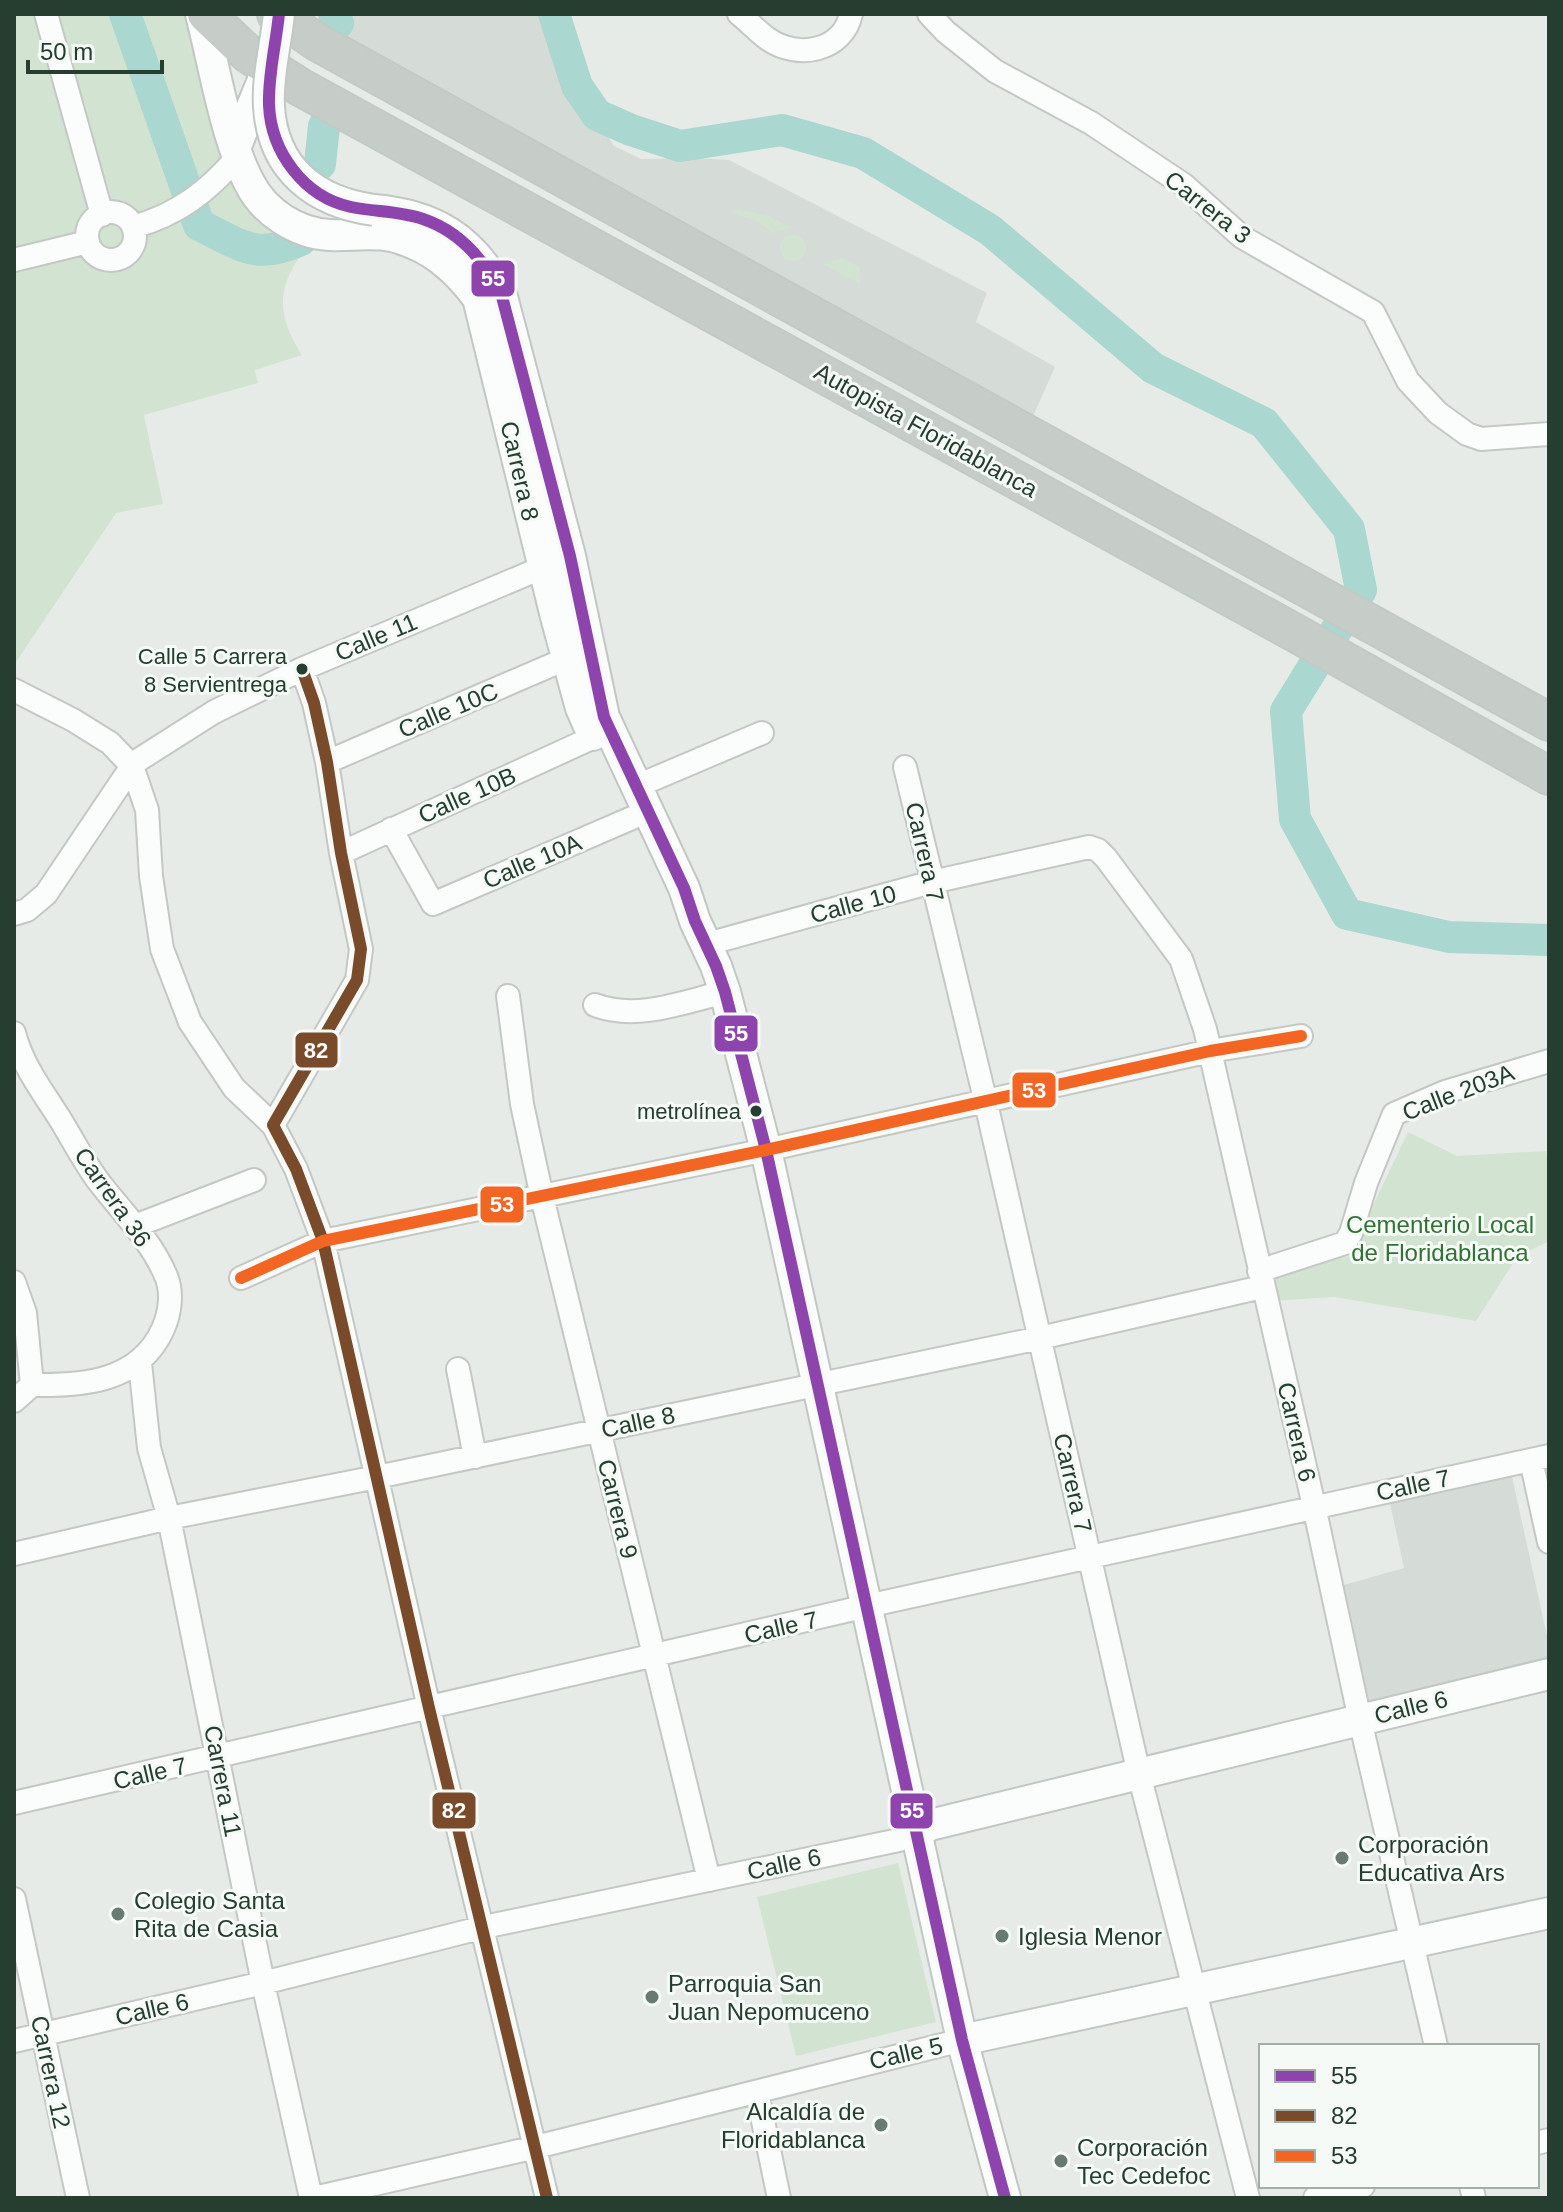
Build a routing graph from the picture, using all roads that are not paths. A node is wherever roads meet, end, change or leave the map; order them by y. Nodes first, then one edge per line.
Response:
1 (46, 14) edge
2 (203, 14) edge
3 (278, 14) edge
4 (739, 14) edge
5 (851, 14) edge
6 (929, 14) edge
7 (268, 68) junction
8 (238, 156) junction
9 (102, 215) junction
10 (381, 223) junction
11 (133, 227) junction
12 (88, 242) junction
13 (14, 260) edge
14 (1549, 434) edge
15 (557, 561) junction
16 (568, 658) junction
17 (302, 669) junction
18 (14, 690) edge
19 (1549, 722) edge
20 (762, 733) dead end
21 (594, 737) junction
22 (327, 762) junction
23 (132, 766) junction
24 (905, 767) dead end
25 (1549, 776) edge
26 (637, 786) junction
27 (632, 818) junction
28 (391, 829) junction
29 (1094, 848) joint
30 (341, 853) junction
31 (932, 882) junction
32 (14, 914) edge
33 (701, 933) junction
34 (725, 992) junction
35 (508, 996) dead end
36 (595, 1005) dead end
37 (14, 1033) edge
38 (1301, 1036) dead end
39 (1210, 1051) junction
40 (1549, 1061) edge
41 (986, 1103) junction
42 (273, 1125) junction
43 (766, 1150) junction
44 (254, 1180) dead end
45 (542, 1197) junction
46 (135, 1226) junction
47 (1351, 1233) joint
48 (323, 1241) junction
49 (241, 1278) dead end
50 (1260, 1279) junction
51 (14, 1282) edge
52 (21, 1331) edge
53 (1040, 1338) junction
54 (140, 1363) junction
55 (458, 1369) dead end
56 (817, 1384) junction
57 (32, 1385) junction
58 (14, 1401) edge
59 (599, 1430) junction
60 (475, 1457) junction
61 (1540, 1458) edge
62 (377, 1477) junction
63 (1314, 1506) junction
64 (169, 1518) junction
65 (1549, 1542) edge
66 (14, 1554) edge
67 (1090, 1558) junction
68 (180, 1570) junction
69 (157, 1575) dead end
70 (867, 1606) junction
71 (654, 1657) junction
72 (1549, 1674) edge
73 (429, 1708) junction
74 (1360, 1720) junction
75 (218, 1758) junction
76 (1139, 1774) junction
77 (14, 1803) edge
78 (916, 1832) junction
79 (709, 1880) junction
80 (14, 1899) edge
81 (1549, 1913) edge
82 (484, 1927) junction
83 (1410, 1942) junction
84 (263, 1983) junction
85 (1194, 1989) junction
86 (43, 2034) junction
87 (962, 2040) junction
88 (14, 2041) edge
89 (1436, 2044) edge
90 (757, 2092) junction
91 (536, 2147) junction
92 (403, 2188) edge
93 (1355, 2188) edge
94 (78, 2198) edge
95 (312, 2198) edge
96 (547, 2198) edge
97 (779, 2198) edge
98 (1005, 2198) edge
99 (1248, 2198) edge
100 (1315, 2198) edge

1 - 9 street
2 - 7 highway, Autopista Floridablanca
2 - 8 main road, Carrera 8
3 - 10 main road, Carrera 8, bridge
3 - 19 highway, Autopista Floridablanca
4 - 5 street
6 - 14 street, Carrera 3
7 - 8 main road
7 - 25 highway, Autopista Floridablanca
8 - 10 main road, Carrera 8
8 - 11 street
9 - 11 street
9 - 12 street
10 - 15 main road, Carrera 8
10 - 15 main road, Carrera 8
11 - 12 street
12 - 13 street
15 - 16 main road, Carrera 8
15 - 17 street, Calle 11
15 - 26 main road, Carrera 8
16 - 21 main road, Carrera 8
16 - 22 street, Calle 10C
17 - 22 street
17 - 23 street, Calle 11
18 - 23 street
20 - 26 street
21 - 27 main road, Carrera 8
21 - 28 street, Calle 10B
22 - 30 street
23 - 32 street, Calle 11
23 - 42 street
24 - 31 street, Carrera 7
26 - 33 main road, Carrera 8
27 - 28 street, Calle 10A
27 - 33 main road, Carrera 8
28 - 30 street, Calle 10B
29 - 31 street, Calle 10
29 - 39 street, Carrera 6
30 - 42 street
31 - 33 street, Calle 10
31 - 41 street, Carrera 7
33 - 34 main road, Carrera 8
34 - 36 street
34 - 43 main road, Carrera 8
35 - 45 street, Carrera 9
37 - 46 street, Carrera 36
38 - 39 street
39 - 41 street
39 - 50 street, Carrera 6
40 - 47 street, Calle 203A
41 - 43 street
41 - 53 street, Carrera 7
42 - 48 street
43 - 45 street
43 - 56 main road, Carrera 8
44 - 46 street
45 - 48 street
45 - 59 street, Carrera 9
46 - 54 street, Carrera 36
47 - 50 street, Calle 8
48 - 49 street
48 - 62 street
50 - 53 street, Calle 8
50 - 63 street, Carrera 6
51 - 52 street
52 - 57 street
53 - 56 street, Calle 8
53 - 67 street, Carrera 7
54 - 57 street
54 - 64 street, Carrera 11
55 - 60 street
56 - 59 street, Calle 8
56 - 70 main road, Carrera 8
57 - 58 street
59 - 60 street, Calle 8
59 - 71 street, Carrera 9
60 - 62 street, Calle 8
61 - 63 street, Calle 7
61 - 65 street
62 - 64 street, Calle 8
62 - 73 street
63 - 67 street, Calle 7
63 - 74 street, Carrera 6
64 - 66 street, Calle 8
64 - 68 street, Carrera 11
67 - 70 street, Calle 7
67 - 76 street, Carrera 7
68 - 69 street
68 - 75 street, Carrera 11
70 - 71 street, Calle 7
70 - 78 main road, Carrera 8
71 - 73 street, Calle 7
71 - 79 street, Carrera 9
72 - 74 main road, Calle 6
73 - 75 street, Calle 7
73 - 82 street
74 - 76 main road, Calle 6
74 - 83 street, Carrera 6
75 - 77 street, Calle 7
75 - 84 street, Carrera 11
76 - 78 main road, Calle 6
76 - 85 street, Carrera 7
78 - 79 street, Calle 6
78 - 87 main road, Carrera 8
79 - 82 street, Calle 6
80 - 86 street, Carrera 12
81 - 83 main road, Calle 5
82 - 84 street, Calle 6
82 - 91 street
83 - 85 main road, Calle 5
83 - 89 street, Carrera 6
84 - 86 street, Calle 6
84 - 95 street, Carrera 11
85 - 87 main road, Calle 5
85 - 99 street, Carrera 7
86 - 88 street, Calle 6
86 - 94 street, Carrera 12
87 - 90 street, Calle 5
87 - 98 main road, Carrera 8
90 - 91 street, Calle 5
90 - 97 street
91 - 92 street, Calle 5
91 - 96 street
92 - 95 street, Calle 5
93 - 100 street

